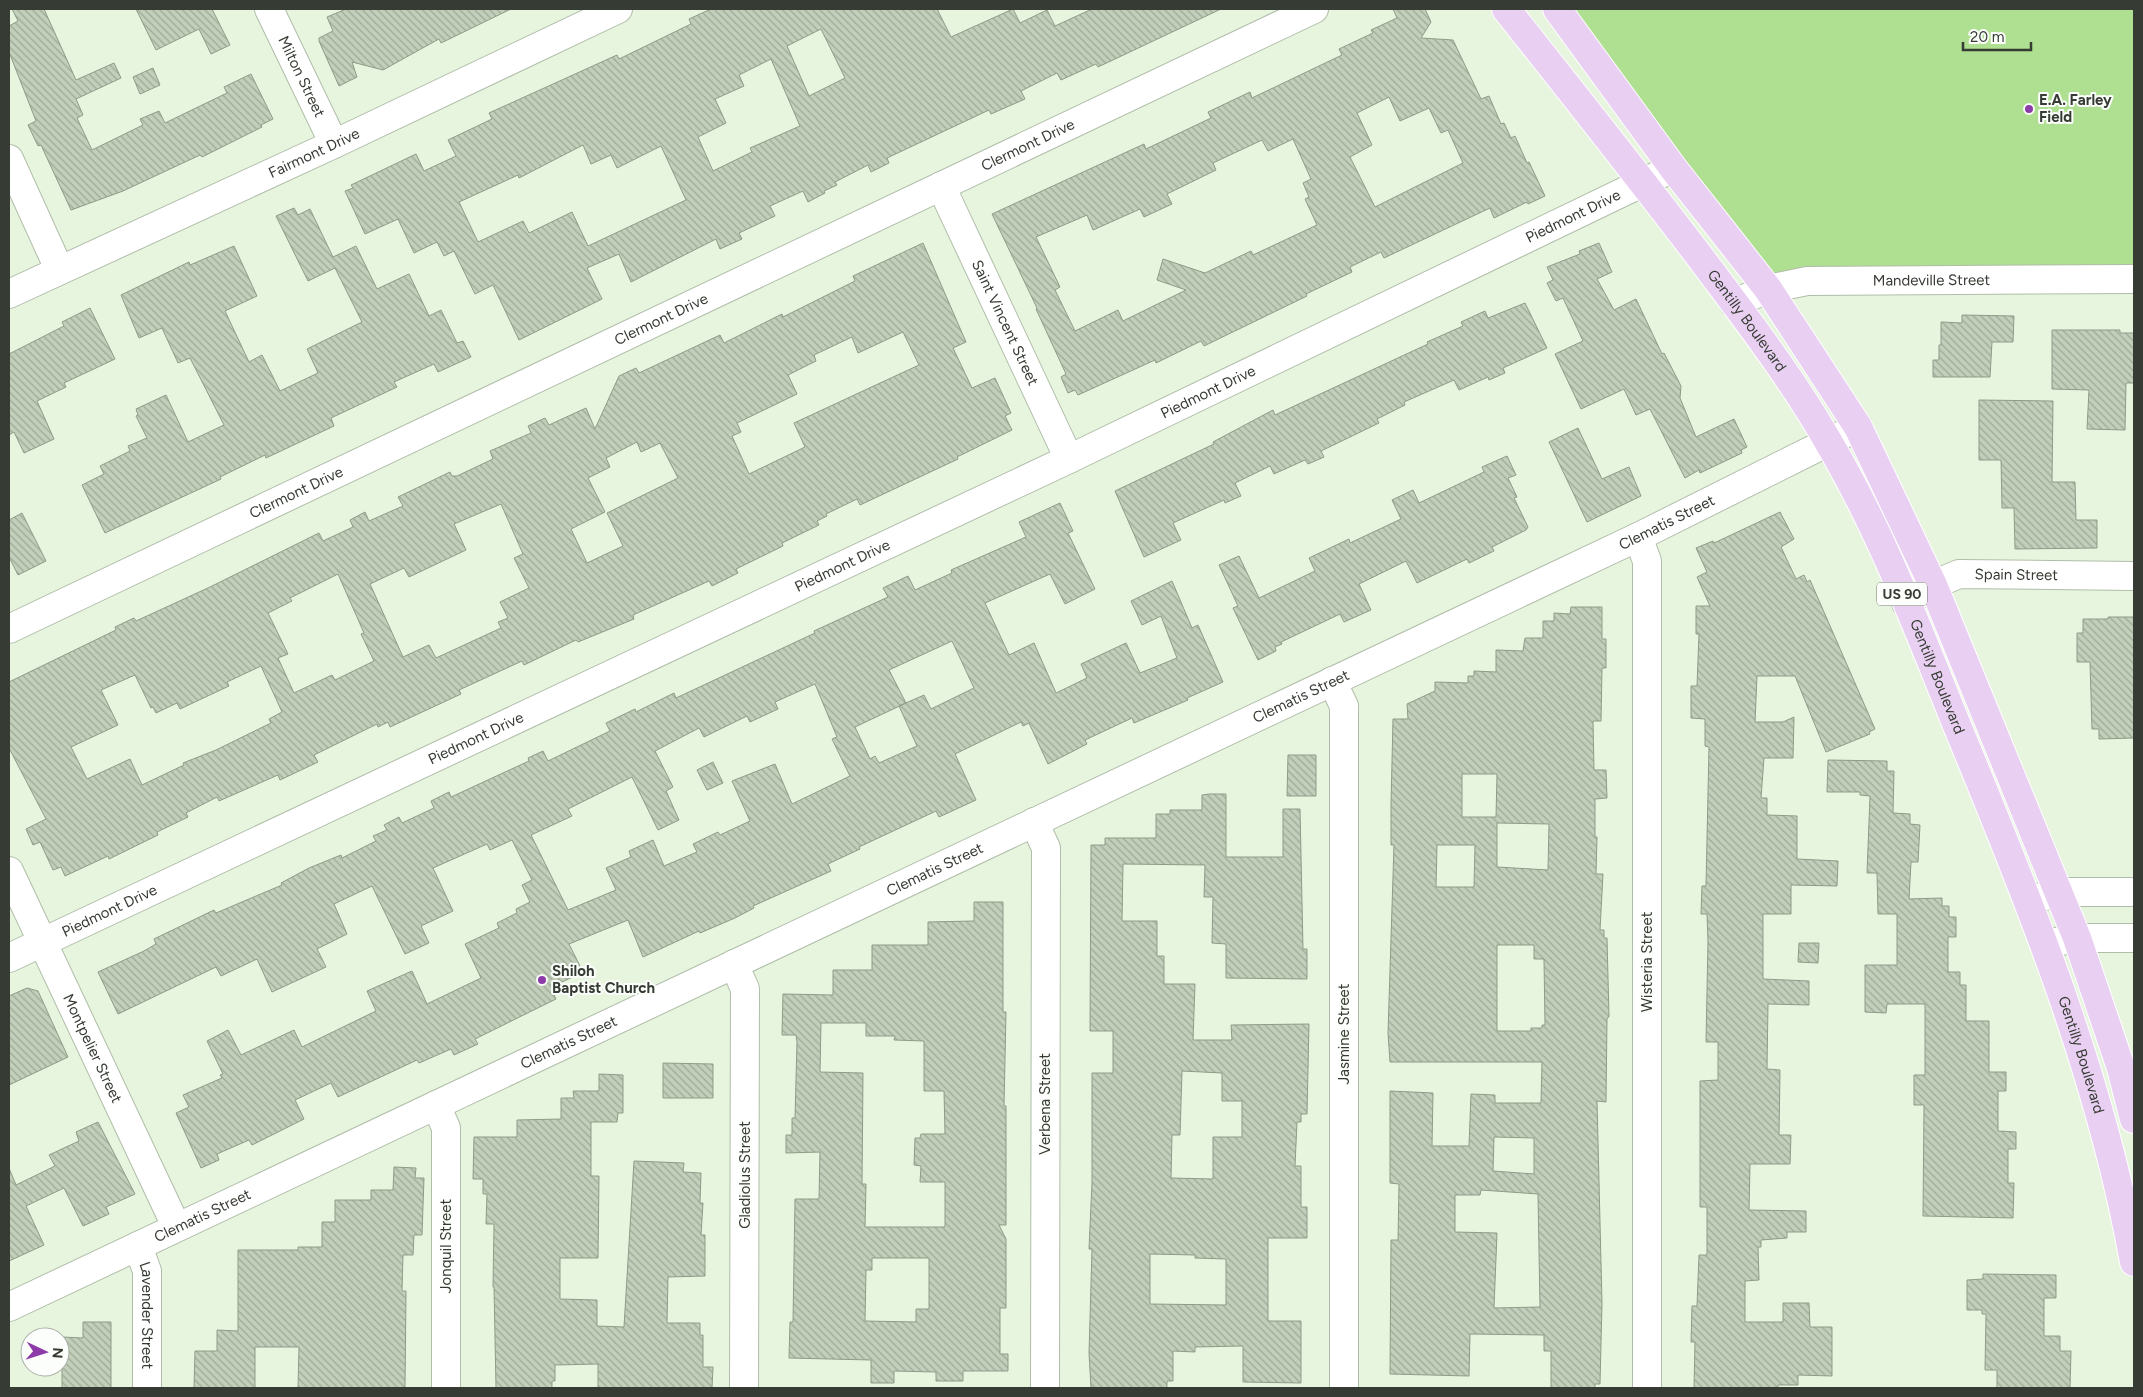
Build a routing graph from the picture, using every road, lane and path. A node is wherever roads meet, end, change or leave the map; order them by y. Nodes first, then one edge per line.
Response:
1 (270, 9) edge
2 (1314, 9) edge
3 (1506, 9) edge
4 (1556, 9) edge
5 (610, 11) edge
6 (334, 144) junction
7 (9, 159) edge
8 (1673, 168) junction
9 (1645, 183) junction
10 (941, 186) junction
11 (59, 269) junction
12 (2134, 279) edge
13 (1768, 289) junction
14 (9, 294) edge
15 (1734, 303) junction
16 (1858, 427) junction
17 (1830, 443) junction
18 (1069, 459) junction
19 (1638, 537) junction
20 (2134, 576) edge
21 (1933, 585) junction
22 (1906, 603) junction
23 (9, 629) edge
24 (1332, 681) junction
25 (1034, 822) junction
26 (9, 871) edge
27 (2058, 892) junction
28 (2134, 892) edge
29 (2028, 900) junction
30 (2077, 938) junction
31 (2134, 938) edge
32 (42, 942) junction
33 (2045, 944) junction
34 (9, 958) edge
35 (734, 964) junction
36 (436, 1105) junction
37 (2134, 1119) edge
38 (176, 1226) junction
39 (138, 1246) junction
40 (2134, 1255) edge
41 (9, 1307) edge
42 (147, 1388) edge
43 (446, 1388) edge
44 (744, 1388) edge
45 (1045, 1388) edge
46 (1344, 1388) edge
47 (1647, 1388) edge

1 - 6 street, Milton Street
2 - 10 street, Clermont Drive
3 - 9 main road, Gentilly Boulevard / US 90
4 - 8 main road, Gentilly Boulevard / US 90
5 - 6 street, Fairmont Drive
6 - 11 street, Fairmont Drive
7 - 11 street
8 - 9 street, Piedmont Drive
8 - 13 main road, Gentilly Boulevard / US 90
9 - 15 main road, Gentilly Boulevard / US 90
9 - 18 street, Piedmont Drive
10 - 18 street, Saint Vincent Street
10 - 23 street, Clermont Drive
11 - 14 street, Fairmont Drive
12 - 13 street, Mandeville Street
13 - 15 street, Mandeville Street
13 - 16 main road, Gentilly Boulevard / US 90
15 - 17 main road, Gentilly Boulevard / US 90
16 - 17 street, Clematis Street
16 - 21 main road, Gentilly Boulevard / US 90
17 - 19 street, Clematis Street
17 - 22 main road, Gentilly Boulevard / US 90
18 - 32 street, Piedmont Drive
19 - 24 street, Clematis Street
19 - 47 street, Wisteria Street
20 - 21 street, Spain Street
21 - 22 street, Spain Street
21 - 27 main road, Gentilly Boulevard / US 90
22 - 29 main road, Gentilly Boulevard / US 90
24 - 25 street, Clematis Street
24 - 46 street, Jasmine Street
25 - 35 street, Clematis Street
25 - 45 street, Verbena Street
26 - 32 street, Montpelier Street
27 - 28 street
27 - 29 street
27 - 30 main road, Gentilly Boulevard / US 90
29 - 33 main road, Gentilly Boulevard / US 90
30 - 31 street
30 - 33 street
30 - 37 main road, Gentilly Boulevard / US 90
32 - 34 street, Piedmont Drive
32 - 38 street, Montpelier Street
33 - 40 main road, Gentilly Boulevard / US 90
35 - 36 street, Clematis Street
35 - 44 street, Gladiolus Street
36 - 38 street, Clematis Street
36 - 43 street, Jonquil Street
38 - 39 street, Clematis Street
39 - 41 street, Clematis Street
39 - 42 street, Lavender Street

